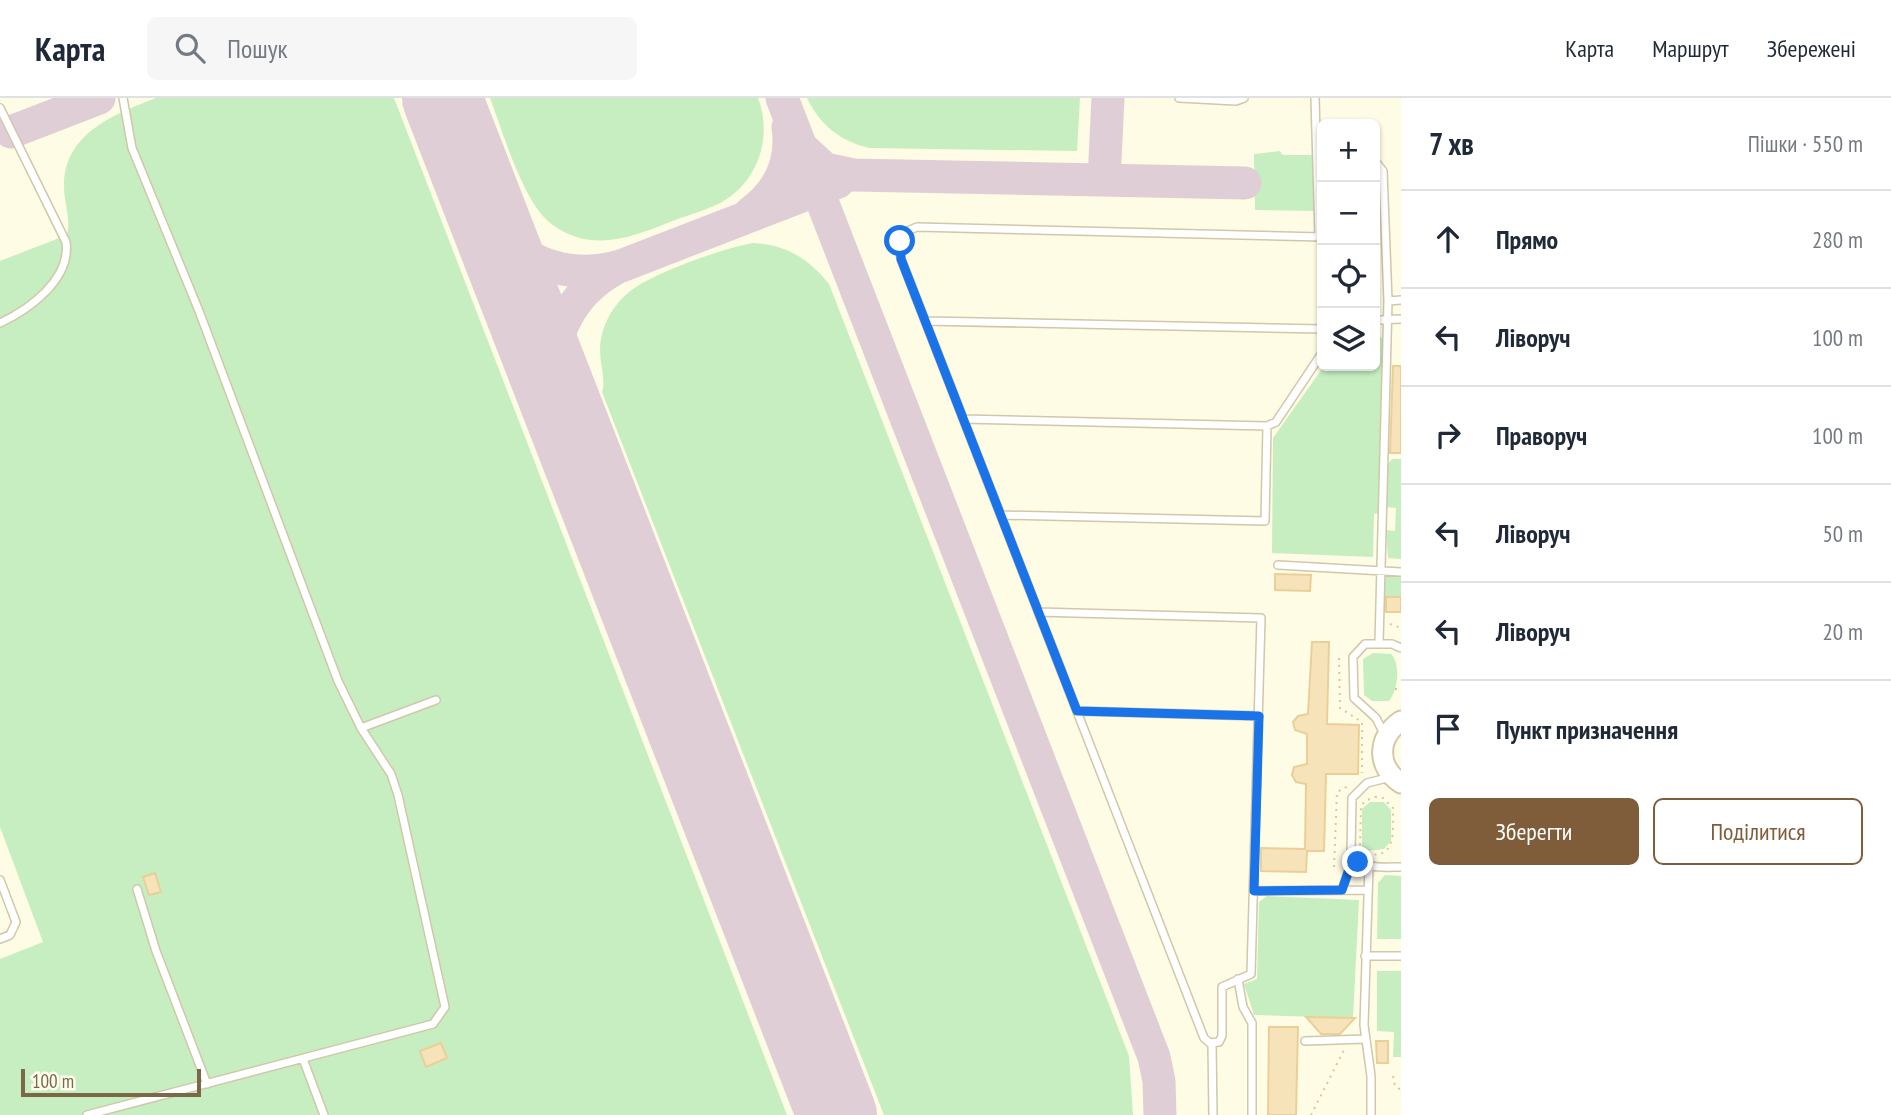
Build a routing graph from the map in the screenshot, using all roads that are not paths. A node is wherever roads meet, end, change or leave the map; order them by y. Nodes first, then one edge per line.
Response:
1 (123, 98) edge
2 (1180, 98) edge
3 (1244, 98) edge
4 (1315, 98) edge
5 (0, 108) edge
6 (1380, 166) edge
7 (1319, 182) edge
8 (1317, 236) edge
9 (1401, 300) edge
10 (1388, 301) junction
11 (1388, 319) junction
12 (1401, 319) edge
13 (1380, 320) edge
14 (925, 321) junction
15 (0, 323) edge
16 (1317, 329) edge
17 (1317, 360) edge
18 (964, 419) junction
19 (1267, 426) junction
20 (1001, 516) junction
21 (1279, 565) dead end
22 (1379, 572) junction
23 (1401, 572) edge
24 (1038, 612) junction
25 (1379, 643) junction
26 (1401, 648) edge
27 (436, 699) dead end
28 (1077, 711) junction
29 (1259, 716) junction
30 (1401, 721) edge
31 (360, 728) junction
32 (1385, 736) junction
33 (1396, 780) edge
34 (1353, 858) junction
35 (1370, 866) junction
36 (1401, 867) edge
37 (0, 880) edge
38 (137, 889) dead end
39 (1342, 890) junction
40 (1367, 890) junction
41 (1254, 891) junction
42 (0, 939) edge
43 (1365, 956) junction
44 (1401, 956) edge
45 (1238, 979) junction
46 (1366, 1040) junction
47 (1305, 1041) dead end
48 (1212, 1043) junction
49 (303, 1059) junction
50 (207, 1084) junction
51 (87, 1115) edge
52 (324, 1115) edge
53 (1213, 1115) edge
54 (1252, 1115) edge
55 (1371, 1115) edge

1 - 31 lane
2 - 3 lane
4 - 7 lane
5 - 15 lane
6 - 10 lane
8 - 14 lane
9 - 10 lane
10 - 11 lane
11 - 12 lane
11 - 13 lane
11 - 22 lane
14 - 16 lane
14 - 18 lane
17 - 19 lane
18 - 19 lane
18 - 20 lane
19 - 20 lane
20 - 24 lane
21 - 22 lane
22 - 23 lane
22 - 25 lane
24 - 28 lane
24 - 29 lane
25 - 26 lane
25 - 32 lane
27 - 31 lane
28 - 29 lane
28 - 48 lane
29 - 41 lane
30 - 32 main road
31 - 49 lane
32 - 33 main road
33 - 34 lane
34 - 35 lane
34 - 39 lane
35 - 36 lane
35 - 40 lane
37 - 42 lane
38 - 50 lane
39 - 40 lane
39 - 41 lane
40 - 43 lane
41 - 45 lane
43 - 44 lane
43 - 46 lane
45 - 48 lane
45 - 54 lane
46 - 47 lane
46 - 55 lane
48 - 53 lane
49 - 50 lane
49 - 52 lane
50 - 51 lane

